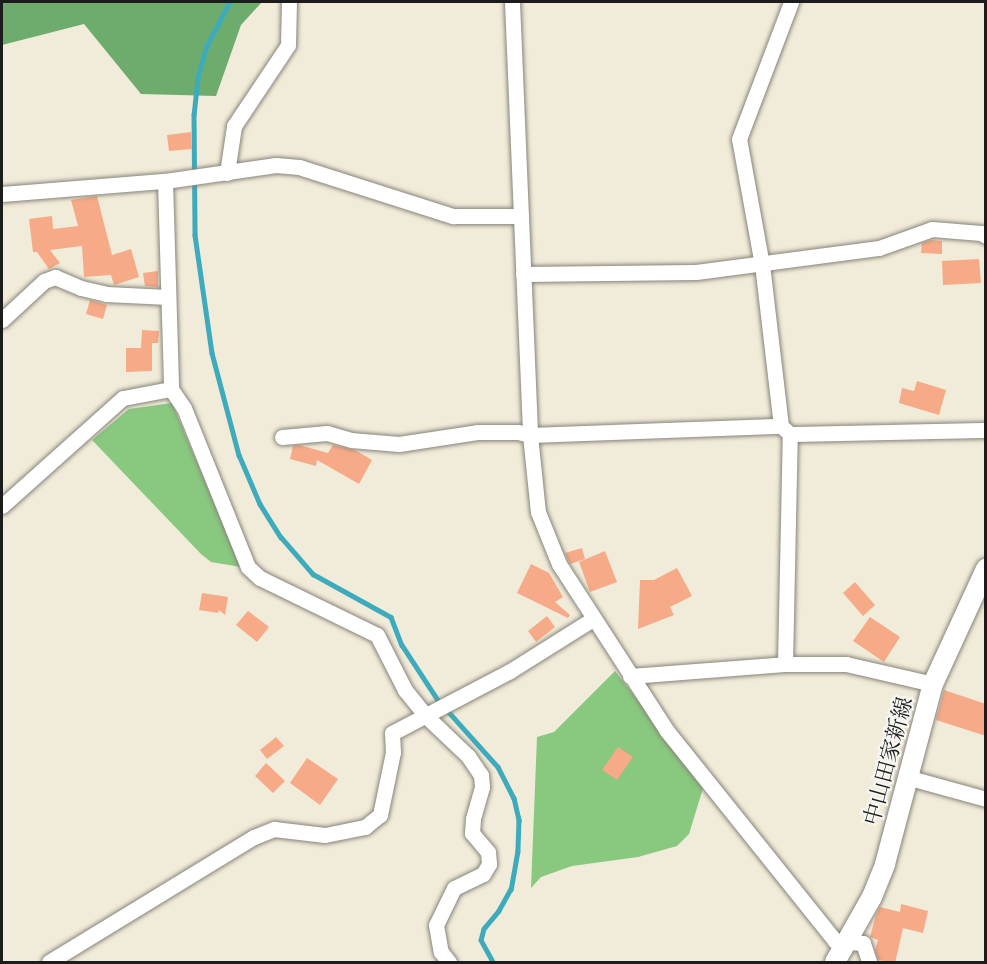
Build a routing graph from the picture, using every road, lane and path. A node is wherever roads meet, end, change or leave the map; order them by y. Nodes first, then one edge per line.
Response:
1 (289, 2) edge
2 (514, 2) edge
3 (791, 2) edge
4 (227, 173) junction
5 (165, 181) junction
6 (2, 194) edge
7 (521, 216) junction
8 (986, 236) edge
9 (762, 265) junction
10 (523, 274) junction
11 (168, 297) junction
12 (2, 320) edge
13 (171, 389) junction
14 (785, 430) junction
15 (986, 430) edge
16 (530, 435) junction
17 (282, 437) dead end
18 (2, 506) edge
19 (986, 569) edge
20 (593, 619) junction
21 (785, 664) junction
22 (630, 676) junction
23 (933, 684) junction
24 (427, 717) junction
25 (910, 778) junction
26 (986, 799) edge
27 (846, 941) junction
28 (49, 963) edge
29 (449, 963) edge
30 (835, 963) edge
31 (869, 963) edge

1 - 4 street
2 - 7 street
3 - 9 street
4 - 5 street
4 - 7 street
5 - 6 street
5 - 11 street
7 - 10 street
8 - 9 street
9 - 10 street
9 - 14 street
10 - 16 street
11 - 12 street
11 - 13 street
13 - 18 street
13 - 24 street
14 - 15 street
14 - 16 street
14 - 21 street
16 - 17 street
16 - 20 street
19 - 23 main road, 中山田家新線
20 - 22 street
20 - 24 street
21 - 22 street
21 - 23 street
22 - 27 street
23 - 25 main road, 中山田家新線
24 - 28 street
24 - 29 street
25 - 26 street
25 - 27 main road, 中山田家新線
27 - 30 main road, 中山田家新線
27 - 31 street

